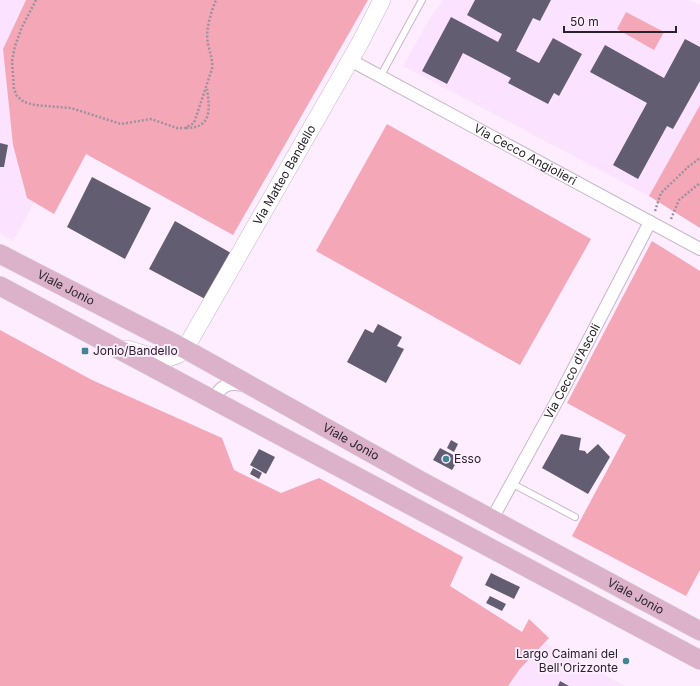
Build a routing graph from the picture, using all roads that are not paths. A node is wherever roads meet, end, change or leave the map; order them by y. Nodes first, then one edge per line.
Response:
1 (382, 0) edge
2 (422, 0) edge
3 (350, 60) junction
4 (380, 77) junction
5 (650, 222) junction
6 (700, 249) edge
7 (0, 254) edge
8 (0, 286) edge
9 (101, 341) junction
10 (185, 349) junction
11 (258, 389) junction
12 (213, 401) junction
13 (511, 483) junction
14 (575, 517) dead end
15 (492, 519) junction
16 (700, 631) edge
17 (700, 660) edge

1 - 3 street, Via Matteo Bandello
2 - 4 lane
3 - 4 street, Via Cecco Angiolieri
3 - 10 street, Via Matteo Bandello
4 - 5 street, Via Cecco Angiolieri
5 - 6 street, Via Cecco Angiolieri
5 - 13 street, Via Cecco d'Ascoli
7 - 10 main road, Viale Jonio
8 - 9 main road
9 - 10 street
9 - 12 main road
10 - 11 main road, Viale Jonio
11 - 12 street
11 - 15 main road, Viale Jonio
12 - 17 main road
13 - 14 lane
13 - 15 street, Via Cecco d'Ascoli
15 - 16 main road, Viale Jonio

